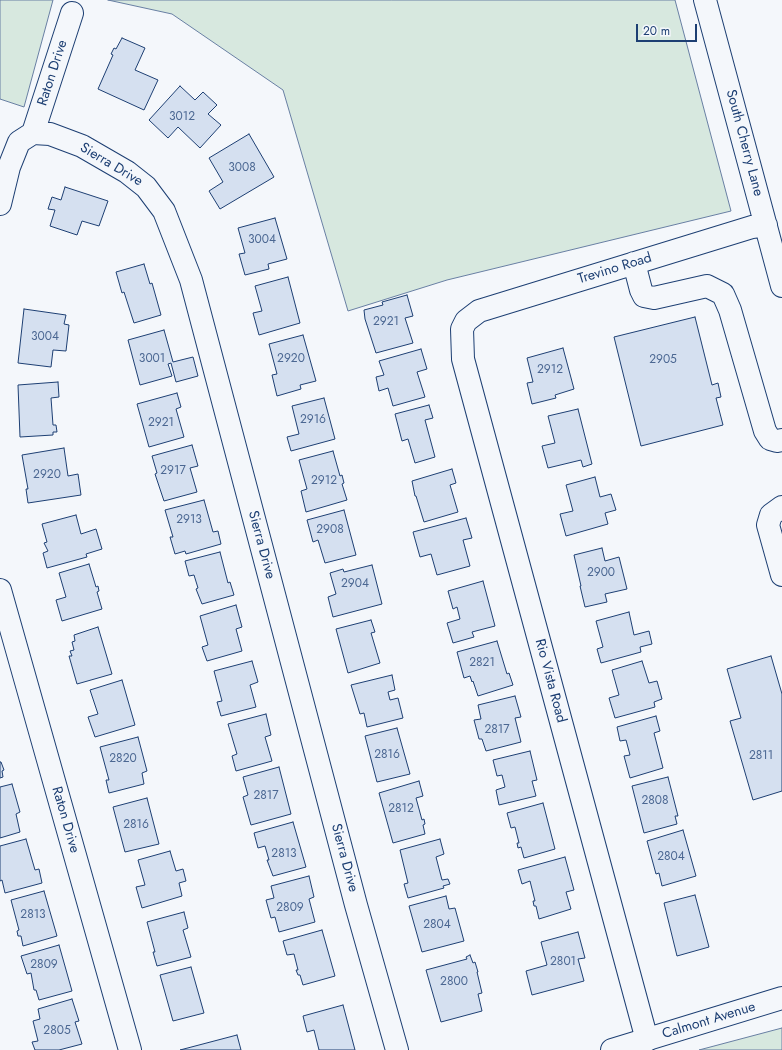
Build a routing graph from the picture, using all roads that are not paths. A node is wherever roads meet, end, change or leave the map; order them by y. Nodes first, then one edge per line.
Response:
1 (705, 0) edge
2 (72, 13) dead end
3 (26, 137) junction
4 (0, 204) edge
5 (766, 225) junction
6 (634, 263) junction
7 (782, 286) edge
8 (466, 321) joint
9 (782, 440) edge
10 (782, 507) edge
11 (782, 575) edge
12 (0, 590) edge
13 (782, 998) edge
14 (647, 1040) junction
15 (130, 1050) edge
16 (397, 1050) edge
17 (612, 1050) edge

1 - 5 street, South Cherry Lane
2 - 3 street, Raton Drive
3 - 4 street, Raton Drive
3 - 16 street, Sierra Drive
5 - 6 street, Trevino Road
5 - 7 street, South Cherry Lane
6 - 8 street, Trevino Road
6 - 9 street
8 - 14 street, Rio Vista Road
10 - 11 street
12 - 15 street, Raton Drive
13 - 14 street, Calmont Avenue
14 - 17 street, Calmont Avenue

